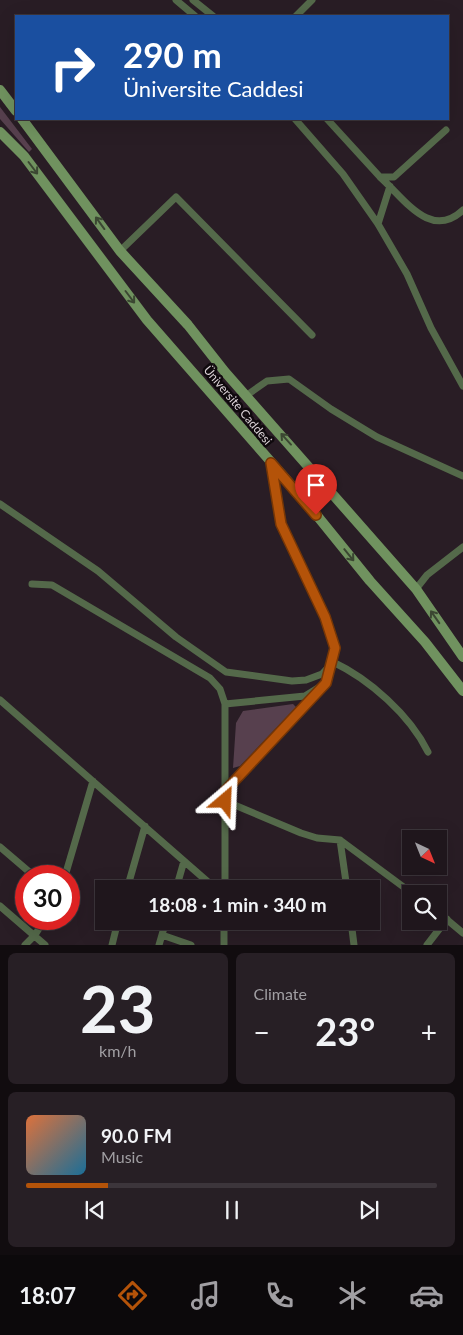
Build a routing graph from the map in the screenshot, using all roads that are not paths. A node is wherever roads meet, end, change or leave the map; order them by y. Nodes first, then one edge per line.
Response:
1 (176, 0) edge
2 (193, 0) edge
3 (312, 0) edge
4 (194, 15) edge
5 (212, 15) edge
6 (297, 15) edge
7 (0, 90) edge
8 (15, 110) edge
9 (23, 120) edge
10 (296, 120) edge
11 (328, 120) edge
12 (446, 130) dead end
13 (0, 132) edge
14 (380, 177) junction
15 (390, 186) junction
16 (463, 210) edge
17 (378, 224) junction
18 (120, 251) junction
19 (312, 335) dead end
20 (463, 386) edge
21 (247, 395) junction
22 (271, 463) junction
23 (463, 476) edge
24 (0, 504) edge
25 (463, 547) edge
26 (32, 584) dead end
27 (416, 589) junction
28 (463, 658) edge
29 (333, 662) junction
30 (326, 683) junction
31 (463, 691) edge
32 (0, 700) edge
33 (225, 704) junction
34 (428, 752) dead end
35 (93, 781) junction
36 (225, 791) junction
37 (225, 801) junction
38 (145, 826) junction
39 (340, 840) junction
40 (0, 847) edge
41 (184, 861) junction
42 (21, 865) edge
43 (68, 865) edge
44 (130, 880) edge
45 (179, 880) edge
46 (206, 880) edge
47 (225, 880) edge
48 (345, 880) edge
49 (402, 886) edge
50 (0, 906) edge
51 (447, 919) edge
52 (38, 930) edge
53 (116, 930) edge
54 (163, 930) edge
55 (224, 930) edge
56 (352, 930) edge
57 (439, 930) edge
58 (463, 933) edge
59 (36, 935) junction
60 (162, 935) junction
61 (25, 945) edge
62 (45, 945) edge
63 (112, 945) edge
64 (159, 945) edge
65 (191, 945) edge
66 (224, 945) edge
67 (354, 945) edge
68 (427, 945) edge

1 - 4 street
2 - 5 street
3 - 6 street
7 - 8 main road
18 -> 9 main road, Üniversite Caddesi
10 - 17 street
11 - 14 street
12 - 14 street
13 -> 22 main road, Üniversite Caddesi
14 - 15 street
15 - 16 street
15 - 17 street
17 - 20 street
18 - 19 street
18 - 21 main road, Üniversite Caddesi
21 - 23 street
27 -> 21 main road, Üniversite Caddesi
22 - 29 street
22 -> 31 main road, Üniversite Caddesi
24 - 29 street
25 - 27 street
26 - 33 street
28 -> 27 main road, Üniversite Caddesi
29 - 30 street
29 - 34 street
30 - 33 street
30 - 36 street
32 - 35 street
33 - 36 street
35 - 38 street
35 - 43 street
36 - 37 street
37 - 39 street
37 - 47 street
38 - 41 street
38 - 44 street
39 - 48 street
39 - 49 street
40 - 42 street
41 - 45 street
41 - 46 street
50 - 59 street
51 - 58 street
52 - 59 street
53 - 63 street
54 - 60 street
55 - 66 street
56 - 67 street
57 - 68 street
59 - 61 street
59 - 62 street
60 - 64 street
60 - 65 street

